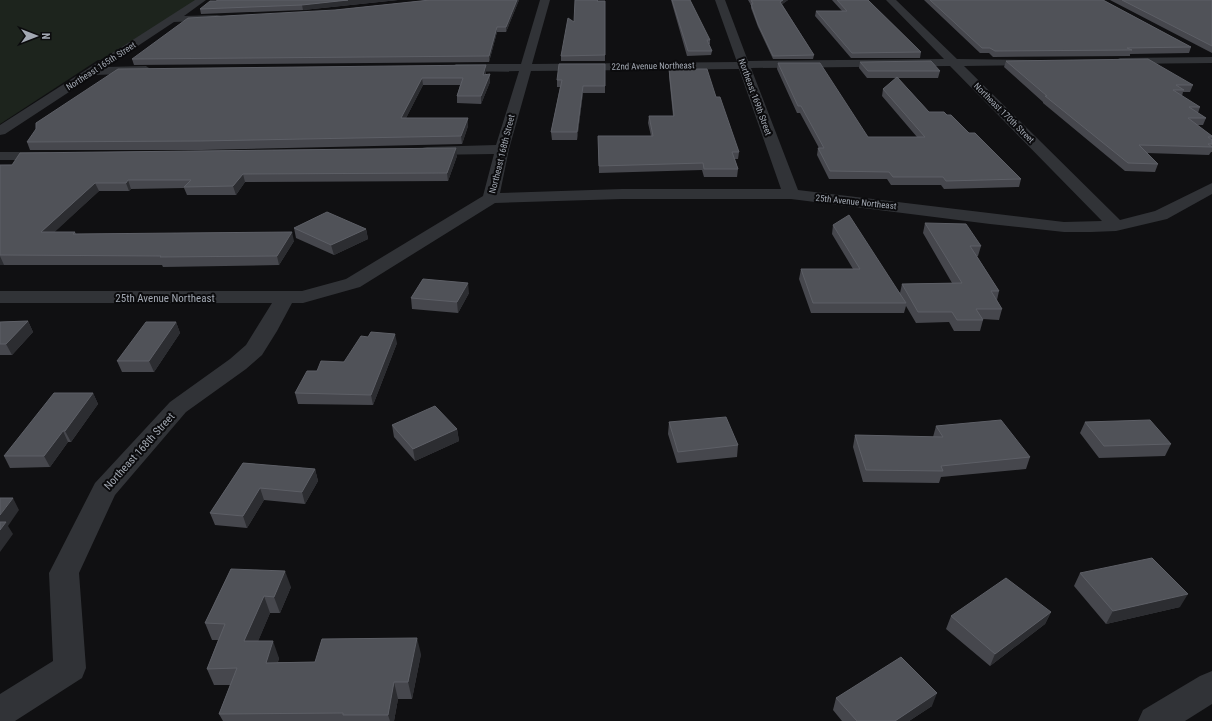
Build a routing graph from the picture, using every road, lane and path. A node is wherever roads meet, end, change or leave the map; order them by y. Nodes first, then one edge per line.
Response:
1 (201, 0) edge
2 (545, 0) edge
3 (720, 0) edge
4 (891, 0) edge
5 (225, 18) edge
6 (172, 19) junction
7 (1191, 48) edge
8 (1212, 60) edge
9 (1110, 61) edge
10 (954, 62) junction
11 (1048, 62) edge
12 (744, 65) junction
13 (525, 67) junction
14 (447, 68) edge
15 (156, 70) edge
16 (93, 71) junction
17 (0, 131) edge
18 (502, 149) junction
19 (415, 151) edge
20 (0, 156) edge
21 (62, 156) edge
22 (1212, 188) edge
23 (791, 194) junction
24 (491, 198) junction
25 (1116, 226) junction
26 (329, 291) joint
27 (0, 297) edge
28 (285, 297) junction
29 (1212, 686) edge
30 (0, 712) edge
31 (1155, 721) edge

1 - 6 street, Northeast 165th Street
2 - 13 street, Northeast 168th Street
3 - 12 street, Northeast 169th Street
4 - 10 street, Northeast 170th Street
5 - 6 street
6 - 16 street, Northeast 165th Street
7 - 8 street
8 - 9 street
10 - 11 street, 22nd Avenue Northeast
10 - 12 street, 22nd Avenue Northeast
10 - 25 street, Northeast 170th Street
12 - 13 street, 22nd Avenue Northeast
12 - 23 street, Northeast 169th Street
13 - 14 street, 22nd Avenue Northeast
13 - 18 street, Northeast 168th Street
15 - 16 street
16 - 17 street, Northeast 165th Street
18 - 19 street
18 - 24 street, Northeast 168th Street
20 - 21 street
22 - 25 street, 25th Avenue Northeast
23 - 24 street, 25th Avenue Northeast
23 - 25 street, 25th Avenue Northeast
24 - 26 street, Northeast 168th Street
26 - 28 street, 25th Avenue Northeast
27 - 28 street, 25th Avenue Northeast
28 - 30 street, Northeast 168th Street
29 - 31 street

